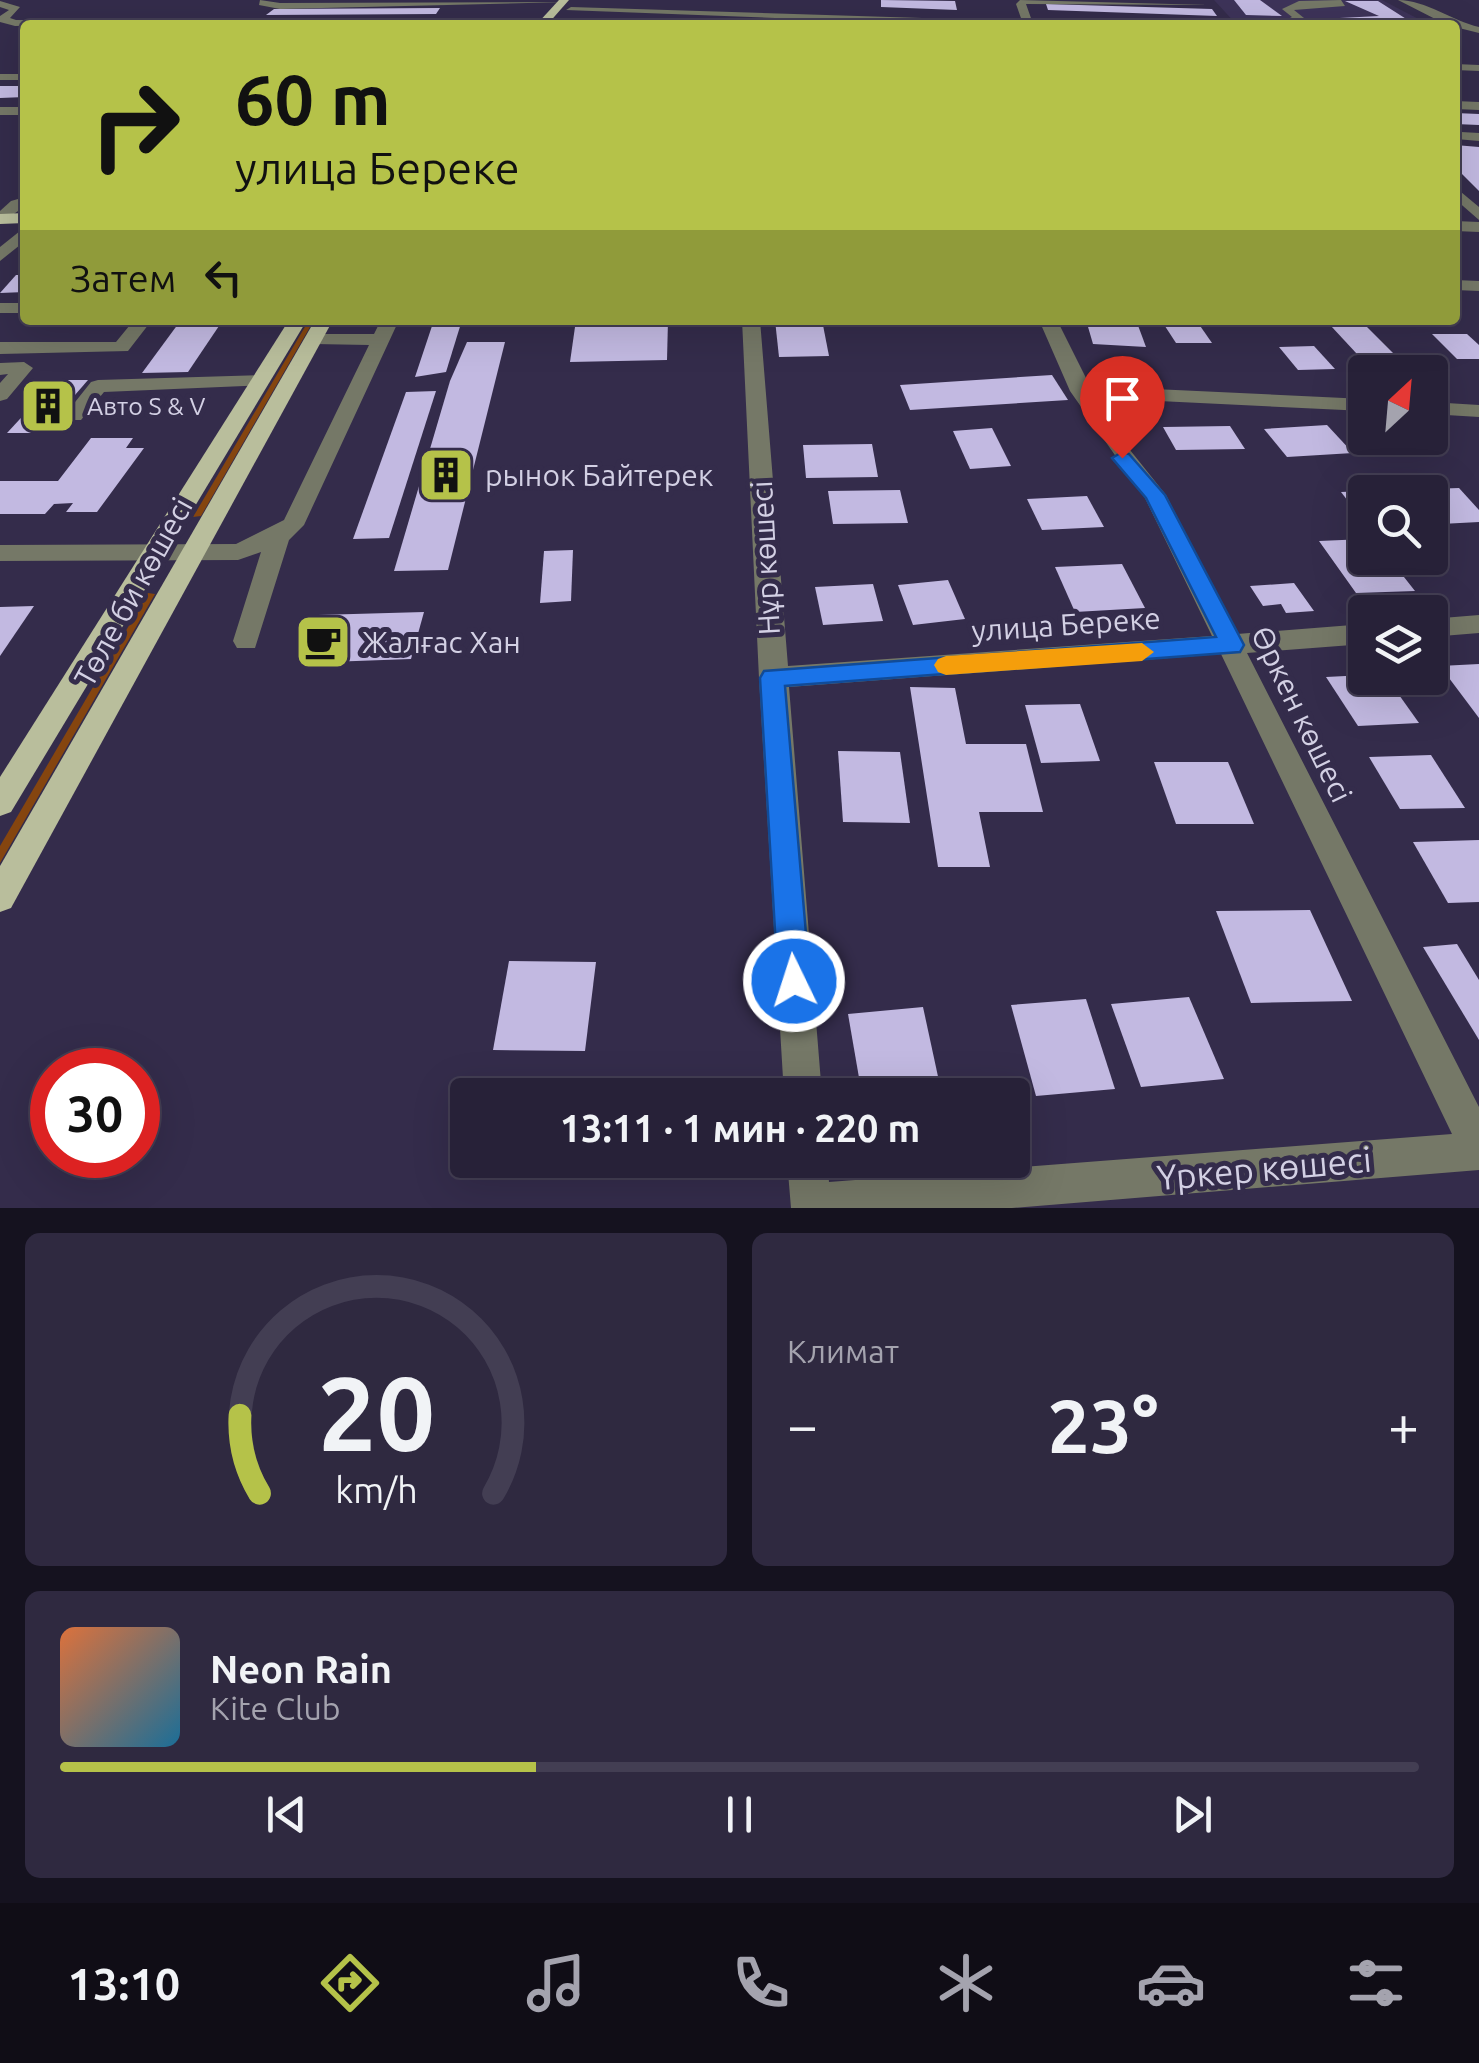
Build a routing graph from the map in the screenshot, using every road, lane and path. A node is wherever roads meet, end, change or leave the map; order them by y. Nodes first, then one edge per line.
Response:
1 (266, 0) edge
2 (1200, 0) edge
3 (1403, 0) edge
4 (1431, 0) edge
5 (477, 2) edge
6 (1338, 2) edge
7 (569, 3) edge
8 (1, 4) edge
9 (1314, 18) dead end
10 (1343, 18) dead end
11 (547, 20) edge
12 (810, 20) edge
13 (845, 20) edge
14 (895, 20) edge
15 (1027, 20) edge
16 (1291, 20) edge
17 (1303, 20) edge
18 (1445, 20) edge
19 (20, 23) edge
20 (1479, 28) edge
21 (1461, 136) dead end
22 (1479, 136) edge
23 (1460, 197) edge
24 (20, 203) edge
25 (1479, 215) edge
26 (0, 219) edge
27 (20, 235) edge
28 (0, 256) edge
29 (139, 325) edge
30 (751, 325) edge
31 (1050, 325) edge
32 (312, 326) edge
33 (385, 330) edge
34 (0, 348) edge
35 (0, 369) edge
36 (261, 381) junction
37 (1080, 391) junction
38 (0, 395) edge
39 (1348, 404) edge
40 (1448, 409) edge
41 (1479, 411) edge
42 (74, 416) dead end
43 (278, 536) junction
44 (0, 553) edge
45 (156, 554) junction
46 (192, 554) junction
47 (1479, 624) edge
48 (1448, 627) edge
49 (1348, 635) edge
50 (246, 642) dead end
51 (1232, 645) junction
52 (772, 678) junction
53 (0, 803) edge
54 (0, 897) edge
55 (801, 1078) edge
56 (1479, 1149) edge
57 (809, 1178) edge
58 (811, 1206) edge

1 - 5 street
2 - 15 street
3 - 18 street
4 - 20 street
5 - 7 street
6 - 10 street
6 - 16 street
7 - 11 main road
7 - 12 street
8 - 19 street
9 - 17 street
13 - 14 street
21 - 22 street
23 - 25 street
24 - 26 street
27 - 28 street
29 - 34 street
30 - 52 street, Нұр көшесі
31 - 37 street, Өркен көшесі
32 - 33 street
32 - 36 main road, Төле би көшесі
32 - 46 main road, Төле би көшесі
33 - 43 street
35 - 38 street
36 - 42 street
36 - 45 main road, Төле би көшесі
37 - 39 street
37 - 51 street, Өркен көшесі
40 - 41 street
43 - 46 street
43 - 50 street
44 - 45 street
45 - 46 street
45 - 53 main road, Төле би көшесі
46 - 54 main road, Төле би көшесі
47 - 48 street
49 - 51 street, улица Береке
51 - 52 street, улица Береке
51 - 56 street, Өркен көшесі
52 - 55 street, Нұр көшесі
56 - 58 street, Үркер көшесі
57 - 58 street

